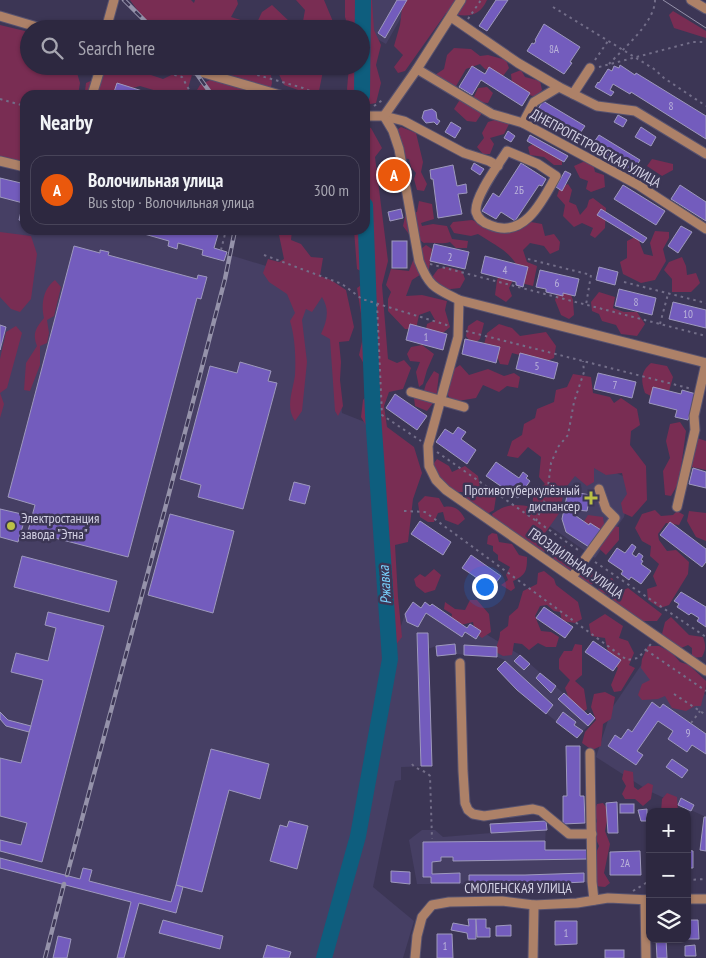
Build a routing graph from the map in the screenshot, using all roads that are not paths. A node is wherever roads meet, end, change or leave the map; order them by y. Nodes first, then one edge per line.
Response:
1 (114, 0) edge
2 (461, 0) edge
3 (691, 0) edge
4 (706, 9) edge
5 (0, 16) edge
6 (451, 17) junction
7 (108, 20) edge
8 (20, 22) edge
9 (590, 68) road end
10 (417, 69) junction
11 (98, 75) edge
12 (211, 75) edge
13 (559, 87) junction
14 (94, 90) edge
15 (263, 90) edge
16 (573, 94) junction
17 (370, 116) edge
18 (384, 116) junction
19 (524, 122) junction
20 (706, 154) edge
21 (0, 161) edge
22 (20, 166) edge
23 (498, 166) junction
24 (706, 229) edge
25 (459, 300) junction
26 (706, 363) edge
27 (410, 392) dead end
28 (441, 399) junction
29 (464, 408) dead end
30 (599, 489) dead end
31 (677, 507) dead end
32 (572, 577) junction
33 (460, 663) dead end
34 (706, 671) edge
35 (590, 753) dead end
36 (592, 834) junction
37 (706, 899) edge
38 (594, 900) junction
39 (646, 900) edge
40 (691, 900) edge
41 (534, 905) junction
42 (646, 943) edge
43 (414, 958) edge
44 (533, 958) edge
45 (646, 958) edge

1 - 7 street
2 - 6 street
3 - 4 street
5 - 8 street
6 - 10 street
6 - 13 street
9 - 16 street
10 - 18 street
10 - 19 street, ДНЕПРОПЕТРОВСКАЯ УЛИЦА
11 - 14 street
12 - 15 street
13 - 16 street
13 - 19 street
16 - 20 street
17 - 18 street
18 - 23 street
18 - 25 street
19 - 24 street, ДНЕПРОПЕТРОВСКАЯ УЛИЦА
21 - 22 street
23 - 23 street
25 - 26 street
25 - 28 street, ГВОЗДИЛЬНАЯ УЛИЦА
26 - 31 street
27 - 28 street
28 - 29 street
28 - 32 street, ГВОЗДИЛЬНАЯ УЛИЦА
30 - 32 street
32 - 34 street, ГВОЗДИЛЬНАЯ УЛИЦА
33 - 36 street
35 - 36 street
36 - 38 street
37 - 40 street
38 - 39 street, СМОЛЕНСКАЯ УЛИЦА
38 - 41 street, СМОЛЕНСКАЯ УЛИЦА
41 - 43 street, СМОЛЕНСКАЯ УЛИЦА
41 - 44 street
42 - 45 street

